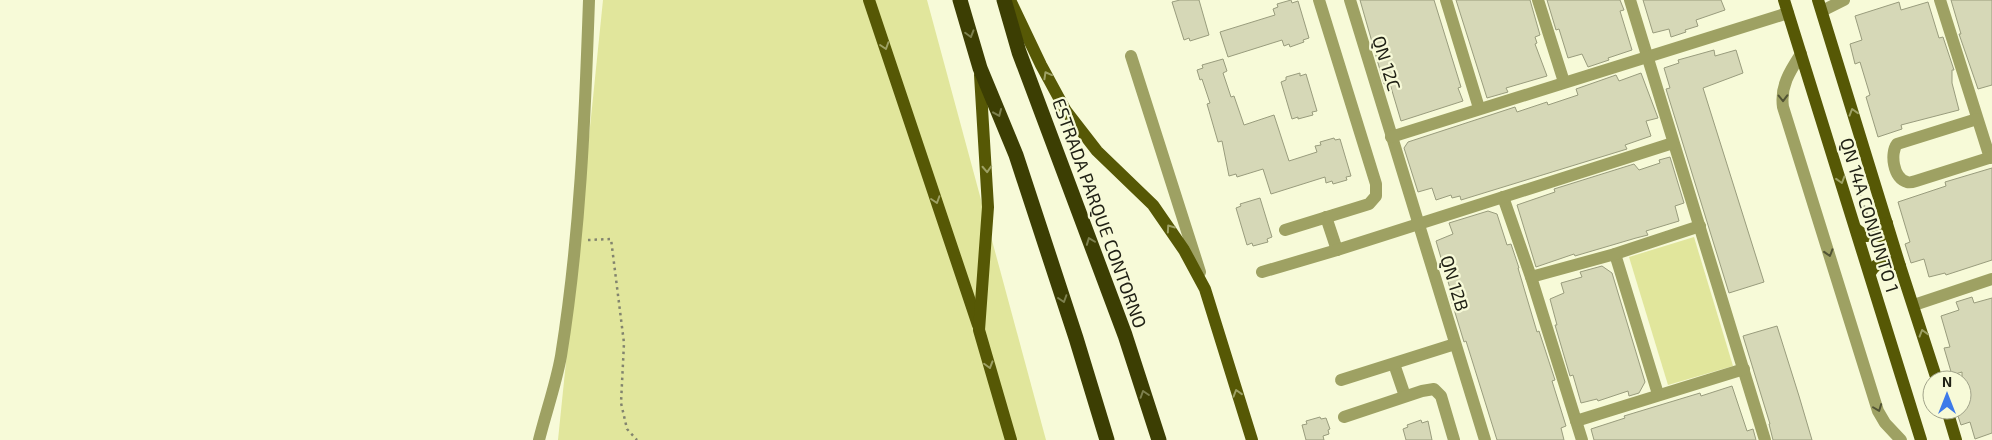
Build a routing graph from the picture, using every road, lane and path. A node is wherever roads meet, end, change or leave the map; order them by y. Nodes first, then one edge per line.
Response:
1 (589, 0) edge
2 (869, 0) edge
3 (960, 0) edge
4 (1004, 0) edge
5 (1010, 0) edge
6 (1319, 0) edge
7 (1350, 0) edge
8 (1446, 0) edge
9 (1538, 0) edge
10 (1630, 0) edge
11 (1784, 0) edge
12 (1844, 0) edge
13 (1940, 0) edge
14 (1820, 5) edge
15 (1788, 14) junction
16 (1801, 54) junction
17 (1131, 56) dead end
18 (1648, 57) junction
19 (980, 68) junction
20 (1564, 82) junction
21 (1479, 108) junction
22 (1977, 118) junction
23 (1391, 136) junction
24 (1673, 143) junction
25 (1991, 158) edge
26 (1503, 197) junction
27 (1326, 218) junction
28 (1418, 223) junction
29 (1887, 223) junction
30 (1700, 226) junction
31 (1856, 229) junction
32 (1285, 230) dead end
33 (575, 240) junction
34 (1337, 250) junction
35 (1615, 254) junction
36 (1900, 266) junction
37 (1262, 272) dead end
38 (1870, 273) junction
39 (1531, 277) junction
40 (1992, 279) edge
41 (1205, 289) junction
42 (1914, 304) junction
43 (979, 330) junction
44 (1455, 344) junction
45 (1394, 364) junction
46 (1744, 369) junction
47 (1934, 370) edge
48 (1341, 380) dead end
49 (1658, 394) junction
50 (1405, 396) junction
51 (1344, 417) dead end
52 (1950, 420) edge
53 (1576, 422) junction
54 (539, 440) edge
55 (637, 440) edge
56 (1011, 440) edge
57 (1107, 440) edge
58 (1159, 440) edge
59 (1252, 440) edge
60 (1454, 440) edge
61 (1485, 440) edge
62 (1582, 440) edge
63 (1765, 440) edge
64 (1901, 440) edge
65 (1921, 440) edge
66 (1956, 440) edge

1 - 33 street
2 -> 43 main road
3 -> 19 highway
58 -> 4 highway, ESTRADA PARQUE CONTORNO
41 -> 5 main road
6 - 27 street
7 - 23 street, QN 12C
8 - 21 street
9 - 20 street
10 - 18 street
11 - 15 main road, QN 14A CONJUNTO 1
12 - 14 street
13 - 22 street
29 -> 14 main road, QN 14A CONJUNTO 1
15 - 16 main road, QN 14A CONJUNTO 1
15 - 18 street
16 -> 31 main road, QN 14A CONJUNTO 1
16 -> 64 street
17 - 41 street
18 - 20 street
18 - 24 street
19 -> 43 main road
19 -> 57 highway
20 - 21 street
21 - 23 street
22 - 25 street
22 - 25 street
23 - 28 street, QN 12B
24 - 26 street
24 - 30 street
26 - 28 street
26 - 39 street
27 - 32 street
27 - 34 street
28 - 34 street
28 - 44 street, QN 12B
29 - 31 main road
29 - 36 main road, QN 14A CONJUNTO 1
30 - 35 street
30 - 46 street
31 - 38 main road, QN 14A CONJUNTO 1
33 - 54 street
33 - 55 path
34 - 37 street
35 - 39 street
35 - 49 street
36 - 38 main road
36 - 42 main road, QN 14A CONJUNTO 1
38 - 65 main road, QN 14A CONJUNTO 1
39 - 53 street
40 - 42 street
59 -> 41 main road
47 -> 42 main road, QN 14A CONJUNTO 1
43 -> 56 main road
44 - 45 street
44 - 61 street, QN 12B
45 - 48 street
45 - 50 street
46 - 49 street
46 - 63 street
49 - 53 street
50 - 51 street
50 - 60 street
52 - 66 main road
53 - 62 street

